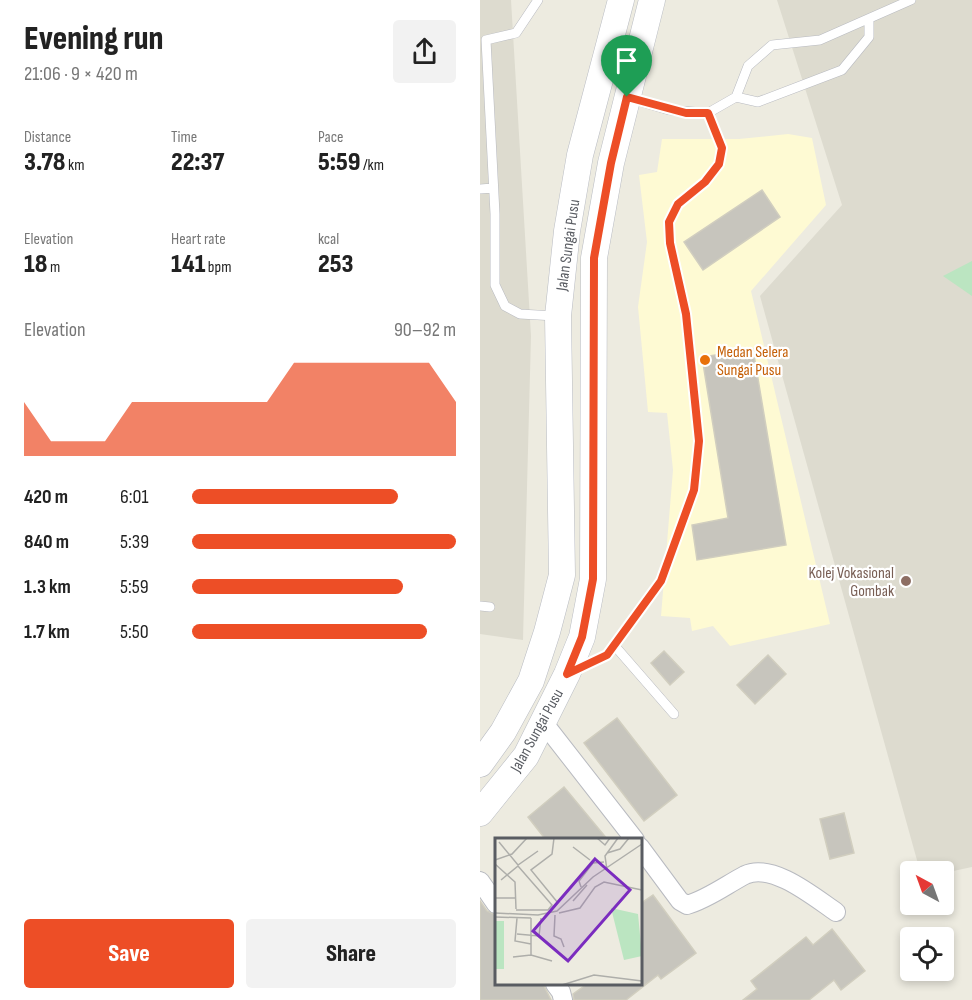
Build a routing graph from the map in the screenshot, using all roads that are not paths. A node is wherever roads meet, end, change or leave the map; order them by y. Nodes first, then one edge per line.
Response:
1 (538, 0) edge
2 (621, 0) edge
3 (652, 0) edge
4 (911, 0) edge
5 (869, 21) junction
6 (483, 40) edge
7 (627, 97) junction
8 (736, 97) junction
9 (708, 113) junction
10 (480, 189) edge
11 (493, 189) junction
12 (558, 316) junction
13 (614, 645) junction
14 (567, 674) junction
15 (674, 714) dead end
16 (543, 722) junction
17 (480, 764) edge
18 (480, 813) edge
19 (633, 838) edge
20 (642, 850) edge
21 (480, 881) edge
22 (495, 903) edge
23 (836, 912) dead end
24 (556, 985) edge
25 (563, 1000) edge

1 - 6 lane
2 - 12 main road, Jalan Sungai Pusu
3 - 7 main road, Jalan Sungai Pusu
4 - 5 lane
5 - 8 lane
5 - 8 lane
6 - 11 lane
7 - 9 lane
7 - 14 main road, Jalan Sungai Pusu
8 - 9 lane
9 - 13 lane
10 - 11 lane
11 - 12 lane
12 - 17 main road, Jalan Sungai Pusu
13 - 14 lane
13 - 15 lane
14 - 16 main road, Jalan Sungai Pusu
16 - 18 main road, Jalan Sungai Pusu
16 - 19 street
20 - 23 street
21 - 22 street
24 - 25 street

